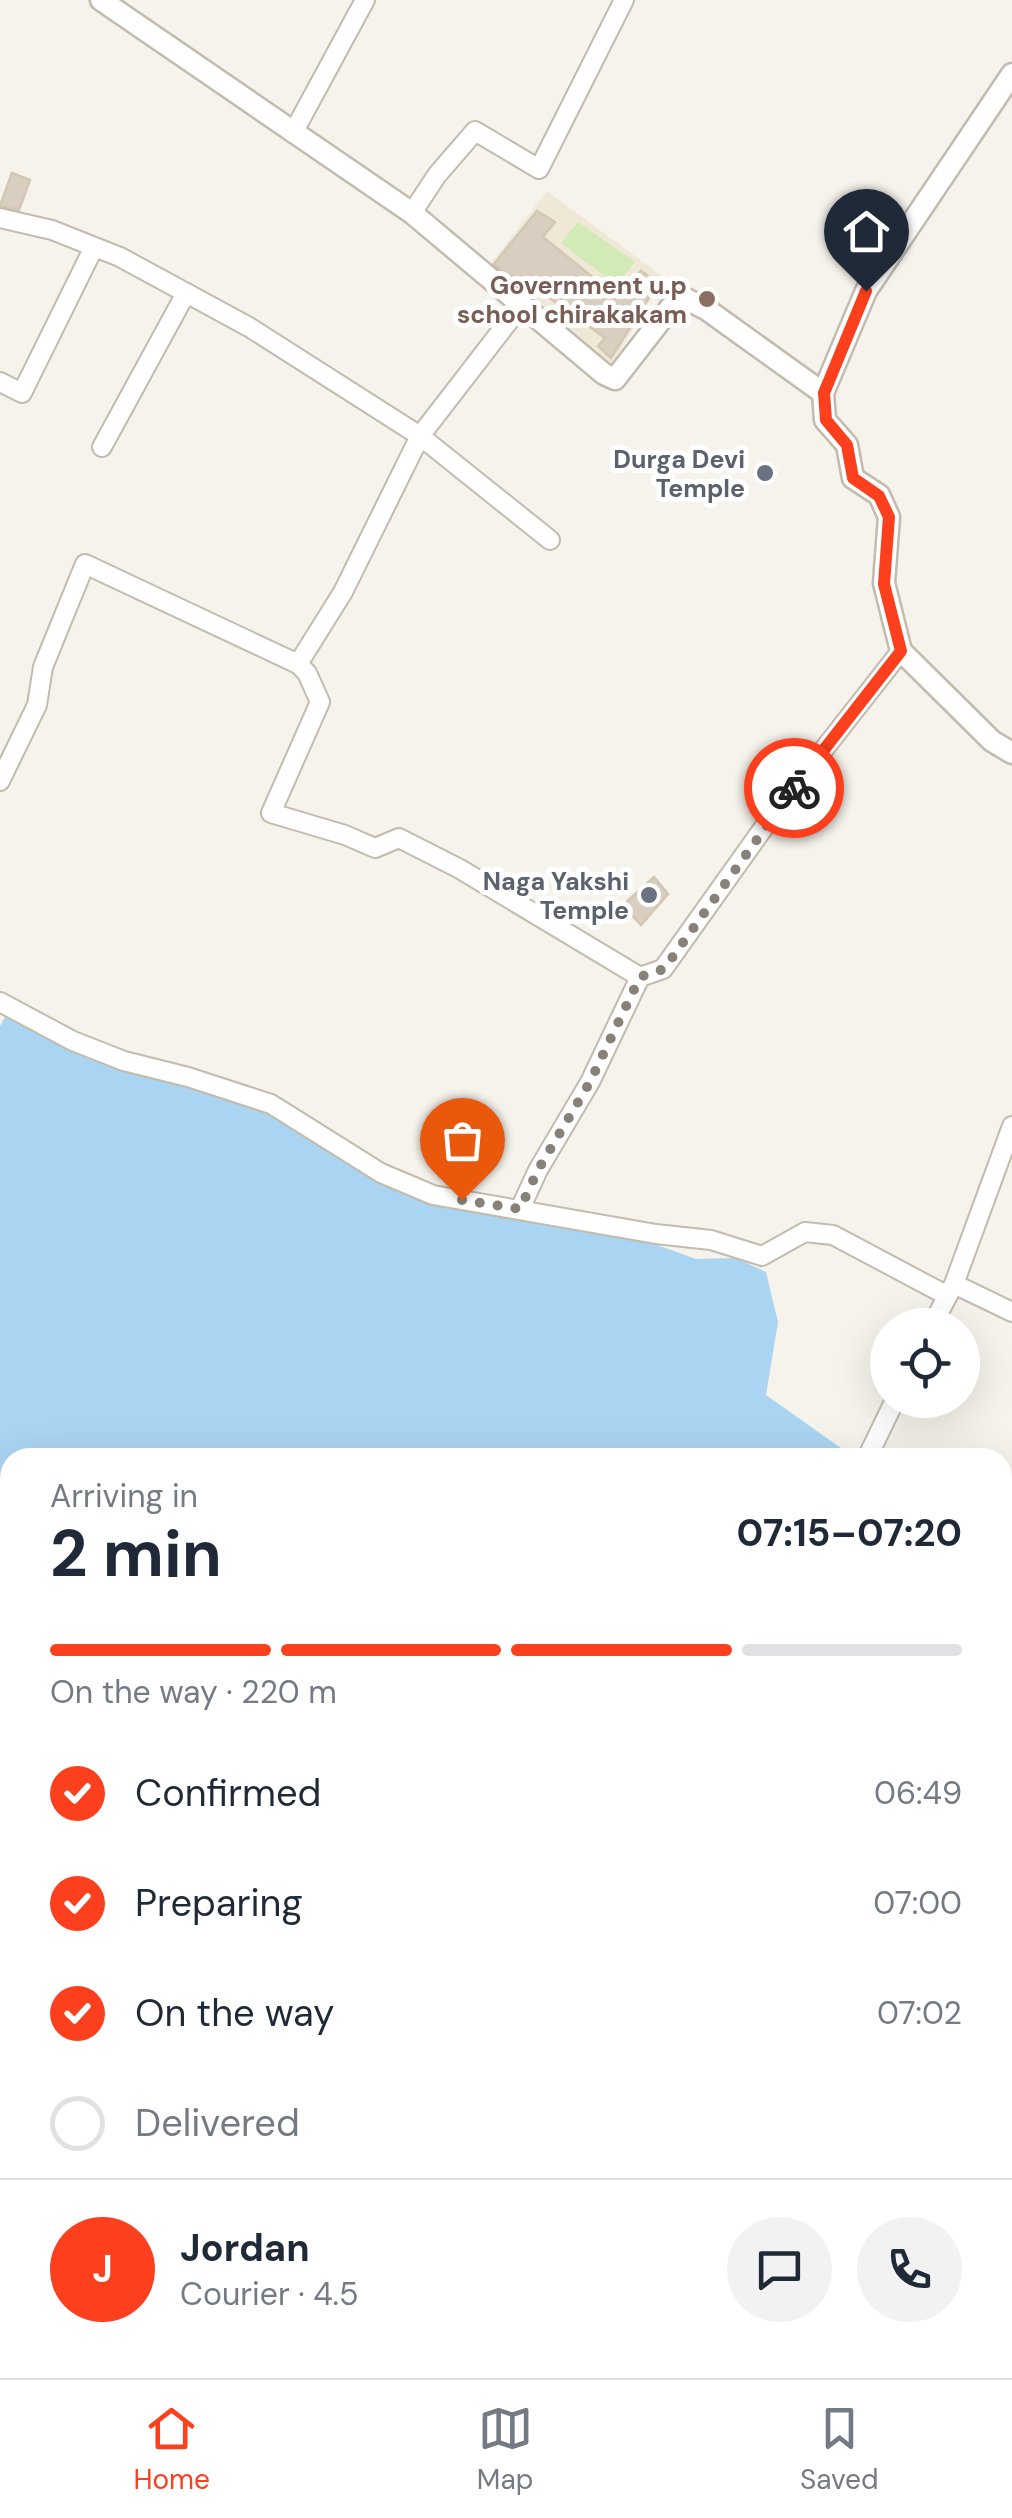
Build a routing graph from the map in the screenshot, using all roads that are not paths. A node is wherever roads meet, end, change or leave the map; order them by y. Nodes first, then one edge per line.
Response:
1 (101, 0) edge
2 (365, 0) edge
3 (624, 0) edge
4 (1012, 74) edge
5 (293, 133) junction
6 (412, 213) junction
7 (0, 218) edge
8 (94, 246) junction
9 (186, 293) junction
10 (522, 304) junction
11 (0, 382) edge
12 (824, 393) junction
13 (420, 436) junction
14 (102, 447) dead end
15 (550, 540) dead end
16 (901, 651) junction
17 (298, 664) junction
18 (1012, 752) edge
19 (1, 776) edge
20 (640, 977) junction
21 (0, 1002) edge
22 (1012, 1126) edge
23 (520, 1209) junction
24 (950, 1290) junction
25 (941, 1308) edge
26 (1012, 1312) edge
27 (886, 1418) edge
28 (872, 1448) edge

1 - 5 street
2 - 5 street
3 - 6 street
4 - 12 street
5 - 6 street
6 - 10 street
7 - 8 street
8 - 9 street
8 - 11 street
9 - 13 street
9 - 14 street
10 - 12 street
10 - 13 street
12 - 16 street
13 - 15 street
13 - 17 street
16 - 18 street
16 - 20 street
17 - 19 street
17 - 20 street
20 - 23 street
21 - 23 street
22 - 24 street
23 - 24 street
24 - 25 street
24 - 26 street
27 - 28 street

